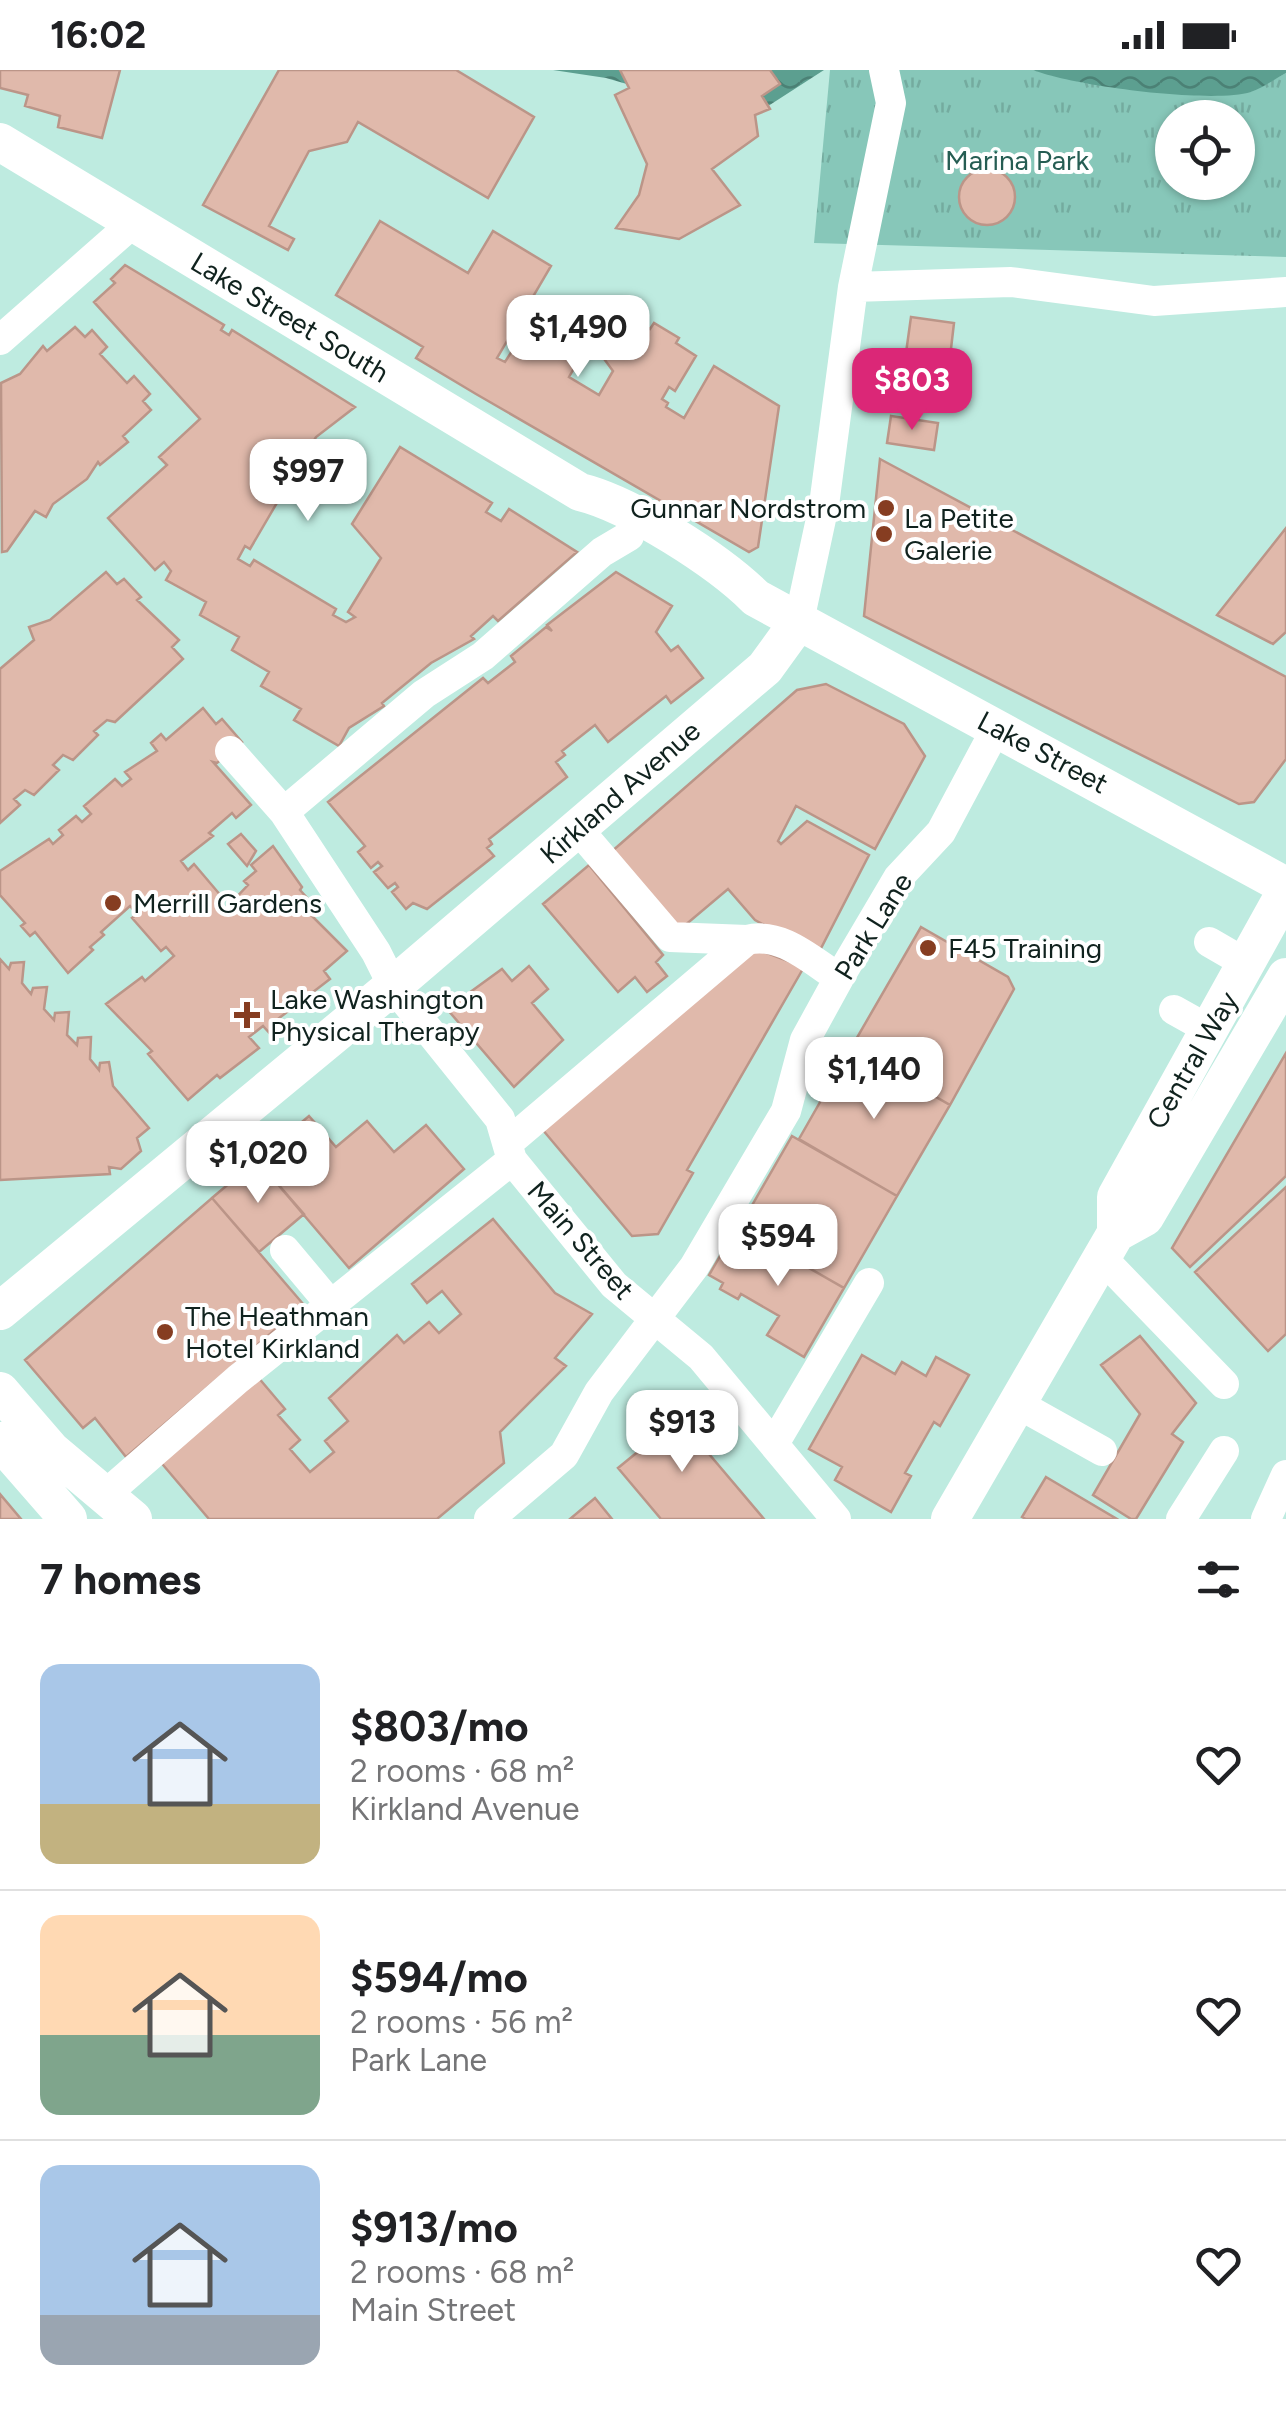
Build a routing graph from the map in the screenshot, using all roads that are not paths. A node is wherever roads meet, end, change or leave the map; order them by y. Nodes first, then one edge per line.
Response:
1 (884, 70) edge
2 (0, 142) edge
3 (133, 223) junction
4 (854, 287) junction
5 (1286, 292) edge
6 (0, 340) edge
7 (580, 492) junction
8 (628, 536) junction
9 (756, 598) junction
10 (799, 621) junction
11 (997, 727) junction
12 (230, 752) dead end
13 (284, 812) junction
14 (577, 828) junction
15 (1286, 888) edge
16 (747, 940) junction
17 (1209, 942) dead end
18 (1247, 964) junction
19 (1286, 977) edge
20 (839, 978) junction
21 (393, 986) junction
22 (1174, 1010) dead end
23 (1208, 1029) junction
24 (1161, 1112) junction
25 (511, 1151) junction
26 (1180, 1154) junction
27 (1109, 1246) junction
28 (285, 1250) dead end
29 (869, 1283) dead end
30 (331, 1305) junction
31 (0, 1311) edge
32 (654, 1317) junction
33 (1224, 1384) dead end
34 (0, 1391) edge
35 (1018, 1404) junction
36 (0, 1441) edge
37 (774, 1444) junction
38 (1224, 1450) dead end
39 (1102, 1451) dead end
40 (1286, 1475) edge
41 (120, 1507) edge
42 (68, 1519) edge
43 (489, 1519) edge
44 (836, 1519) edge
45 (950, 1519) edge
46 (1181, 1519) edge
47 (1266, 1519) edge

1 - 4 street, Kirkland Avenue
2 - 3 main road, Lake Street South
3 - 6 street
3 - 7 main road, Lake Street South
4 - 5 street
4 - 10 street, Kirkland Avenue
7 - 8 main road, Lake Street South
7 - 9 main road, Lake Street South
8 - 9 main road, Lake Street South
8 - 13 street
9 - 10 main road, Lake Street South
10 - 11 main road, Lake Street
10 - 14 main road, Kirkland Avenue
11 - 15 main road, Lake Street
11 - 20 street, Park Lane
12 - 13 street, Main Street
13 - 21 street, Main Street
14 - 16 street
14 - 21 main road, Kirkland Avenue
15 - 18 main road, Central Way
16 - 20 street
16 - 25 street
17 - 18 street
18 - 23 main road, Central Way
19 - 26 main road, Central Way
20 - 32 street, Park Lane
21 - 25 street, Main Street
21 - 31 main road, Kirkland Avenue
22 - 23 street
23 - 24 main road, Central Way
24 - 26 main road
24 - 27 main road, Central Way
25 - 30 street
25 - 32 street, Main Street
26 - 27 main road, Central Way
27 - 33 street
27 - 35 main road, Central Way
28 - 30 street
29 - 37 street
30 - 41 street
32 - 37 street, Main Street
32 - 43 street, Park Lane
34 - 41 main road
35 - 39 street
35 - 45 main road, Central Way
36 - 42 main road
37 - 44 street, Main Street
38 - 46 street
40 - 47 street

